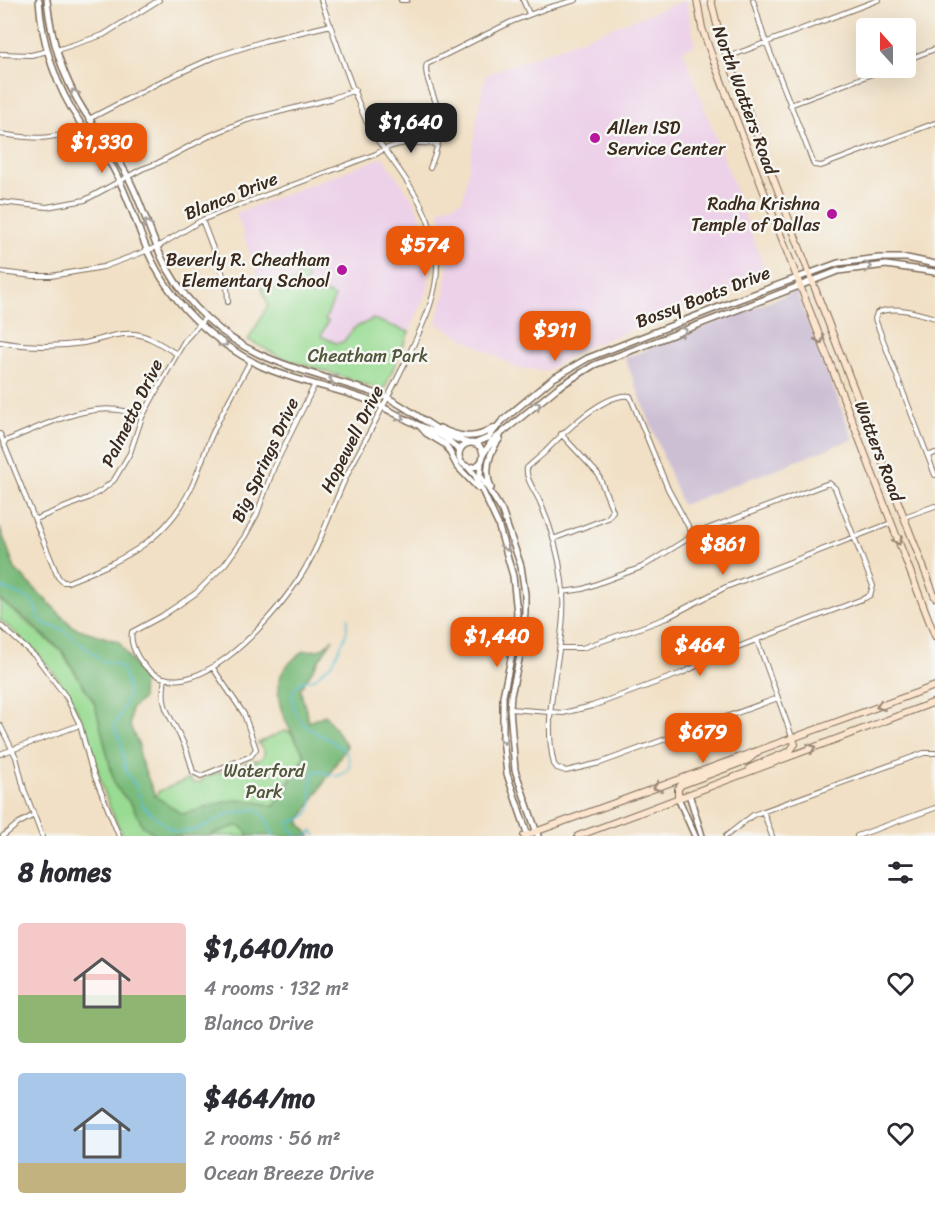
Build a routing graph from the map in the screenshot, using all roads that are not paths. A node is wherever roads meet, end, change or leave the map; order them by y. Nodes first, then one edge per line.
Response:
1 (39, 0) edge
2 (47, 0) edge
3 (159, 0) edge
4 (321, 0) edge
5 (401, 0) edge
6 (407, 0) edge
7 (524, 0) edge
8 (576, 0) edge
9 (697, 0) edge
10 (711, 0) edge
11 (753, 0) edge
12 (878, 0) edge
13 (529, 14) junction
14 (331, 25) junction
15 (766, 42) junction
16 (935, 49) edge
17 (57, 50) junction
18 (48, 51) junction
19 (0, 54) edge
20 (916, 56) edge
21 (728, 57) junction
22 (714, 62) junction
23 (862, 78) edge
24 (355, 90) junction
25 (790, 105) junction
26 (89, 119) junction
27 (82, 124) junction
28 (934, 125) edge
29 (0, 134) edge
30 (437, 144) junction
31 (384, 148) junction
32 (430, 168) dead end
33 (129, 177) junction
34 (120, 182) junction
35 (0, 202) edge
36 (202, 220) junction
37 (157, 247) junction
38 (148, 251) junction
39 (935, 264) edge
40 (0, 272) edge
41 (935, 272) edge
42 (809, 273) junction
43 (796, 277) junction
44 (812, 280) junction
45 (799, 285) junction
46 (228, 302) dead end
47 (206, 317) junction
48 (935, 318) edge
49 (200, 324) junction
50 (0, 342) edge
51 (177, 354) junction
52 (251, 360) junction
53 (315, 384) junction
54 (388, 398) junction
55 (384, 408) junction
56 (142, 417) junction
57 (426, 420) junction
58 (502, 422) junction
59 (419, 426) junction
60 (508, 429) junction
61 (0, 434) edge
62 (561, 434) junction
63 (3, 442) junction
64 (468, 443) junction
65 (476, 443) junction
66 (459, 452) junction
67 (484, 453) junction
68 (935, 453) edge
69 (928, 456) junction
70 (481, 463) junction
71 (468, 467) junction
72 (935, 475) edge
73 (492, 493) junction
74 (483, 494) junction
75 (935, 506) edge
76 (904, 517) junction
77 (36, 519) junction
78 (891, 523) junction
79 (693, 535) junction
80 (854, 537) junction
81 (553, 539) junction
82 (563, 592) junction
83 (935, 597) edge
84 (0, 625) edge
85 (935, 636) edge
86 (757, 640) junction
87 (560, 648) junction
88 (213, 668) junction
89 (165, 678) junction
90 (935, 686) edge
91 (778, 698) junction
92 (935, 702) edge
93 (510, 710) junction
94 (550, 712) junction
95 (0, 725) edge
96 (80, 725) junction
97 (792, 737) junction
98 (763, 747) junction
99 (13, 749) junction
100 (934, 752) edge
101 (0, 754) edge
102 (743, 774) junction
103 (690, 794) junction
104 (678, 798) junction
105 (935, 808) edge
106 (763, 811) junction
107 (34, 815) junction
108 (537, 834) edge
109 (3, 836) edge
110 (42, 836) edge
111 (119, 836) edge
112 (526, 836) edge
113 (578, 836) edge
114 (695, 836) edge
115 (702, 836) edge
116 (726, 836) edge
117 (772, 836) edge
118 (857, 836) edge

1 - 18 street
2 - 17 street
3 - 17 street
4 - 14 street, Hopewell Drive
5 - 6 street
7 - 13 street
8 - 13 street
9 - 22 main road, North Watters Road
10 - 21 main road, North Watters Road
11 - 15 street
12 - 15 street
13 - 30 street
14 - 24 street, Hopewell Drive
14 - 26 street
15 - 21 street
15 - 25 street
16 - 20 street
26 -> 17 street
18 - 19 street
18 - 27 street
21 - 22 main road
21 - 42 main road, North Watters Road
22 - 43 main road, North Watters Road
23 - 25 street
24 - 31 street, Hopewell Drive
24 - 33 street
25 - 28 street
26 - 33 street
27 - 29 street
27 - 34 street
30 - 31 street, Blanco Drive
30 - 32 street
31 - 36 street, Blanco Drive
31 - 54 street, Hopewell Drive
33 - 34 street
37 -> 33 street
34 - 35 street
34 - 38 street
36 - 37 street, Blanco Drive
36 - 46 street
37 - 38 street, Blanco Drive
37 - 47 street
38 - 40 street, Blanco Drive
38 - 49 street
39 - 42 street, Bossy Boots Drive
44 -> 41 street, Bossy Boots Drive
42 - 43 street, Bossy Boots Drive
42 - 44 main road, Watters Road
43 - 45 main road, Watters Road
43 - 58 street, Bossy Boots Drive
44 - 45 street, Bossy Boots Drive
44 - 76 main road, Watters Road
60 -> 45 street, Bossy Boots Drive
45 -> 78 main road, Watters Road
47 - 49 street, Palmetto Drive
54 -> 47 street
48 - 69 street
49 - 51 street, Palmetto Drive
49 -> 52 street
50 - 51 street
51 - 56 street, Palmetto Drive
52 - 53 street
52 - 77 street
53 - 55 street
53 - 89 street, Big Springs Drive
54 - 55 street, Hopewell Drive
54 - 57 street
55 -> 59 street
55 - 88 street, Hopewell Drive
56 - 63 street
56 - 77 street, Palmetto Drive
57 - 58 street
57 - 64 street
58 - 65 street, Bossy Boots Drive
59 - 66 street
59 - 74 street
60 - 67 street, Bossy Boots Drive
60 - 73 street
61 - 63 street
62 - 79 street
62 - 81 street
62 - 81 street
63 - 77 street
64 - 65 street
64 - 66 street
65 - 67 street
66 - 71 street
67 - 70 street
68 - 69 street
69 - 72 street
70 - 71 street
70 - 73 street
71 - 74 street
73 - 93 street
74 -> 112 street
75 - 76 street
76 - 83 main road, Watters Road
78 - 80 street
78 -> 85 main road, Watters Road
79 - 80 street
79 - 82 street
80 - 86 street
80 - 87 street
81 - 82 street
82 - 87 street
84 - 96 street
86 - 91 street
86 - 94 street
87 - 94 street
88 - 89 street, Hopewell Drive
88 - 89 street
90 -> 97 main road
91 - 94 street
91 - 97 street
102 -> 92 main road
93 - 94 street
93 - 108 street
95 - 99 street
96 - 99 street
96 - 111 street
97 - 98 main road
97 - 102 main road
98 - 104 main road
98 -> 108 main road
99 - 101 street
99 - 107 street
100 - 106 street
102 - 103 main road
103 - 104 main road
103 - 115 street
104 - 113 main road
104 - 114 street
105 - 118 street
106 - 116 street
106 - 117 street
107 - 109 street
107 - 110 street
108 - 112 main road

